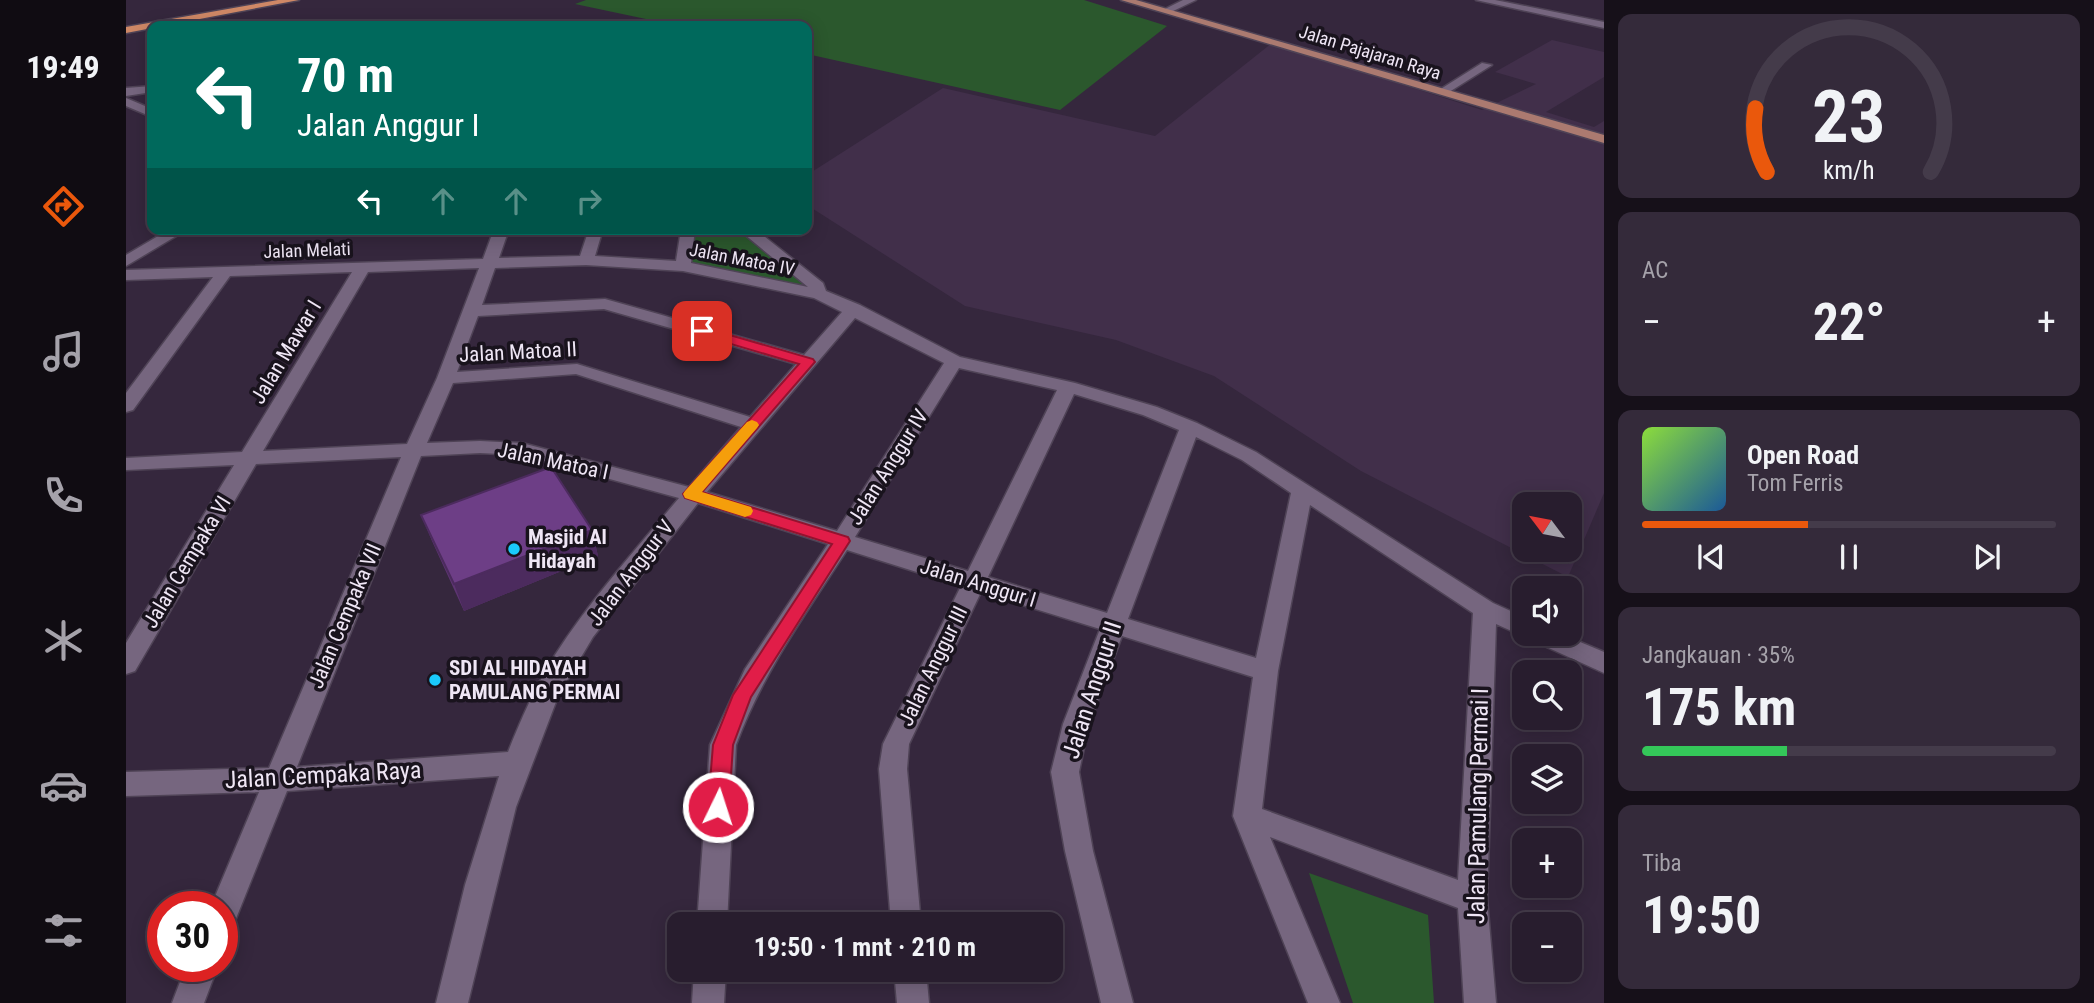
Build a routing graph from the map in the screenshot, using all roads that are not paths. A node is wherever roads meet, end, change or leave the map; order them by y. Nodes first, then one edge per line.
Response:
1 (236, 0) edge
2 (294, 0) edge
3 (1126, 0) edge
4 (1191, 0) edge
5 (1481, 0) edge
6 (1166, 11) junction
7 (126, 20) edge
8 (176, 21) edge
9 (1604, 25) edge
10 (147, 26) edge
11 (126, 30) edge
12 (1486, 65) dead end
13 (147, 90) edge
14 (126, 92) edge
15 (1442, 92) junction
16 (126, 102) edge
17 (147, 111) edge
18 (1604, 139) edge
19 (171, 235) edge
20 (500, 235) edge
21 (594, 235) edge
22 (687, 235) edge
23 (753, 235) edge
24 (586, 260) junction
25 (126, 261) edge
26 (490, 263) junction
27 (683, 266) junction
28 (363, 267) junction
29 (225, 272) junction
30 (126, 275) edge
31 (819, 294) junction
32 (854, 309) junction
33 (470, 311) junction
34 (954, 361) junction
35 (808, 362) junction
36 (446, 378) junction
37 (1068, 387) junction
38 (126, 406) edge
39 (753, 424) junction
40 (1190, 427) junction
41 (413, 452) junction
42 (249, 459) junction
43 (126, 464) edge
44 (1302, 491) junction
45 (691, 494) junction
46 (842, 541) junction
47 (974, 582) junction
48 (1485, 609) junction
49 (1512, 621) edge
50 (1113, 626) junction
51 (1566, 646) edge
52 (1604, 663) edge
53 (126, 664) edge
54 (1266, 671) junction
55 (519, 763) junction
56 (276, 780) junction
57 (126, 784) edge
58 (1247, 816) junction
59 (232, 891) edge
60 (1472, 899) junction
61 (713, 912) edge
62 (905, 912) edge
63 (196, 982) edge
64 (709, 982) edge
65 (911, 982) edge
66 (188, 1003) edge
67 (452, 1003) edge
68 (708, 1003) edge
69 (913, 1003) edge
70 (1116, 1003) edge
71 (1324, 1003) edge
72 (1480, 1003) edge

1 - 7 highway
2 - 8 highway
3 - 6 main road, Jalan Pajajaran Raya
4 - 6 street
5 - 9 street
6 - 15 main road, Jalan Pajajaran Raya
10 - 11 highway
12 - 15 street
13 - 14 street
15 - 18 main road, Jalan Pajajaran Raya
16 - 17 street
19 - 25 street
20 - 26 street, Jalan Cempaka VII
21 - 24 street
22 - 27 street
23 - 31 street
24 - 26 street, Jalan Matoa IV
24 - 27 street, Jalan Matoa IV
26 - 28 street, Jalan Melati
26 - 33 street, Jalan Cempaka VII
27 - 31 street, Jalan Matoa IV
28 - 29 street, Jalan Melati
28 - 42 street, Jalan Mawar I
29 - 30 street, Jalan Melati
29 - 38 street
31 - 32 street
32 - 34 street
32 - 35 street, Jalan Anggur V
33 - 35 street
33 - 36 street, Jalan Cempaka VII
34 - 37 street
34 - 46 street, Jalan Anggur IV
35 - 39 street, Jalan Anggur V
36 - 39 street, Jalan Matoa II
36 - 41 street, Jalan Cempaka VII
37 - 40 street
37 - 47 street, Jalan Anggur III
39 - 45 street, Jalan Anggur V
40 - 44 street
40 - 50 street, Jalan Anggur II
41 - 42 street, Jalan Matoa I
41 - 45 street, Jalan Matoa I
41 - 56 street, Jalan Cempaka VII
42 - 43 street, Jalan Matoa I
42 - 53 street, Jalan Cempaka VI
44 - 48 street
44 - 54 street
45 - 46 street, Jalan Anggur I
45 - 55 street, Jalan Anggur V
46 - 47 street, Jalan Anggur I
46 - 61 street, Jalan Anggur IV
47 - 50 street, Jalan Anggur I
47 - 62 street, Jalan Anggur III
48 - 49 street
48 - 60 street, Jalan Pamulang Permai I
50 - 54 street, Jalan Anggur I
50 - 70 street, Jalan Anggur II
51 - 52 street
54 - 58 street
55 - 56 street, Jalan Cempaka Raya
55 - 67 street, Jalan Anggur V
56 - 57 street, Jalan Cempaka Raya
56 - 59 street, Jalan Cempaka VII
58 - 60 street
58 - 71 street
60 - 72 street, Jalan Pamulang Permai I
63 - 66 street
64 - 68 street
65 - 69 street

